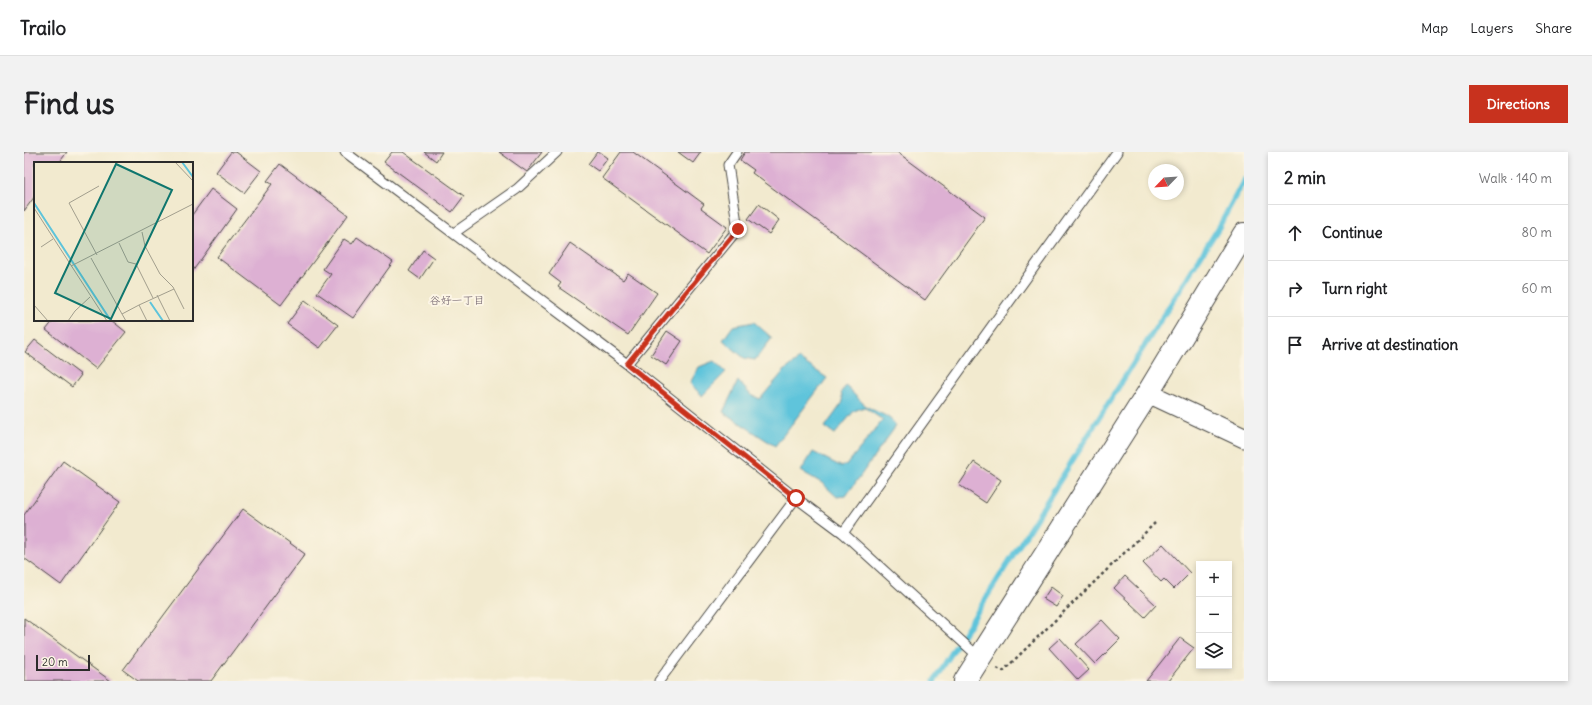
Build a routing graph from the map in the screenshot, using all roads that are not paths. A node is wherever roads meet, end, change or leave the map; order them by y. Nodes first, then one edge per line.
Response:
1 (345, 152) edge
2 (557, 152) edge
3 (737, 152) edge
4 (1117, 152) edge
5 (454, 233) junction
6 (1244, 234) edge
7 (627, 364) junction
8 (1148, 393) junction
9 (1244, 438) edge
10 (796, 498) junction
11 (843, 533) junction
12 (980, 658) junction
13 (659, 681) edge
14 (966, 681) edge

1 - 5 lane
2 - 5 lane
3 - 7 lane
4 - 11 lane
5 - 7 lane
6 - 8 street
7 - 10 lane
8 - 9 street
8 - 12 street
10 - 11 lane
10 - 13 lane
11 - 12 lane
12 - 14 street

